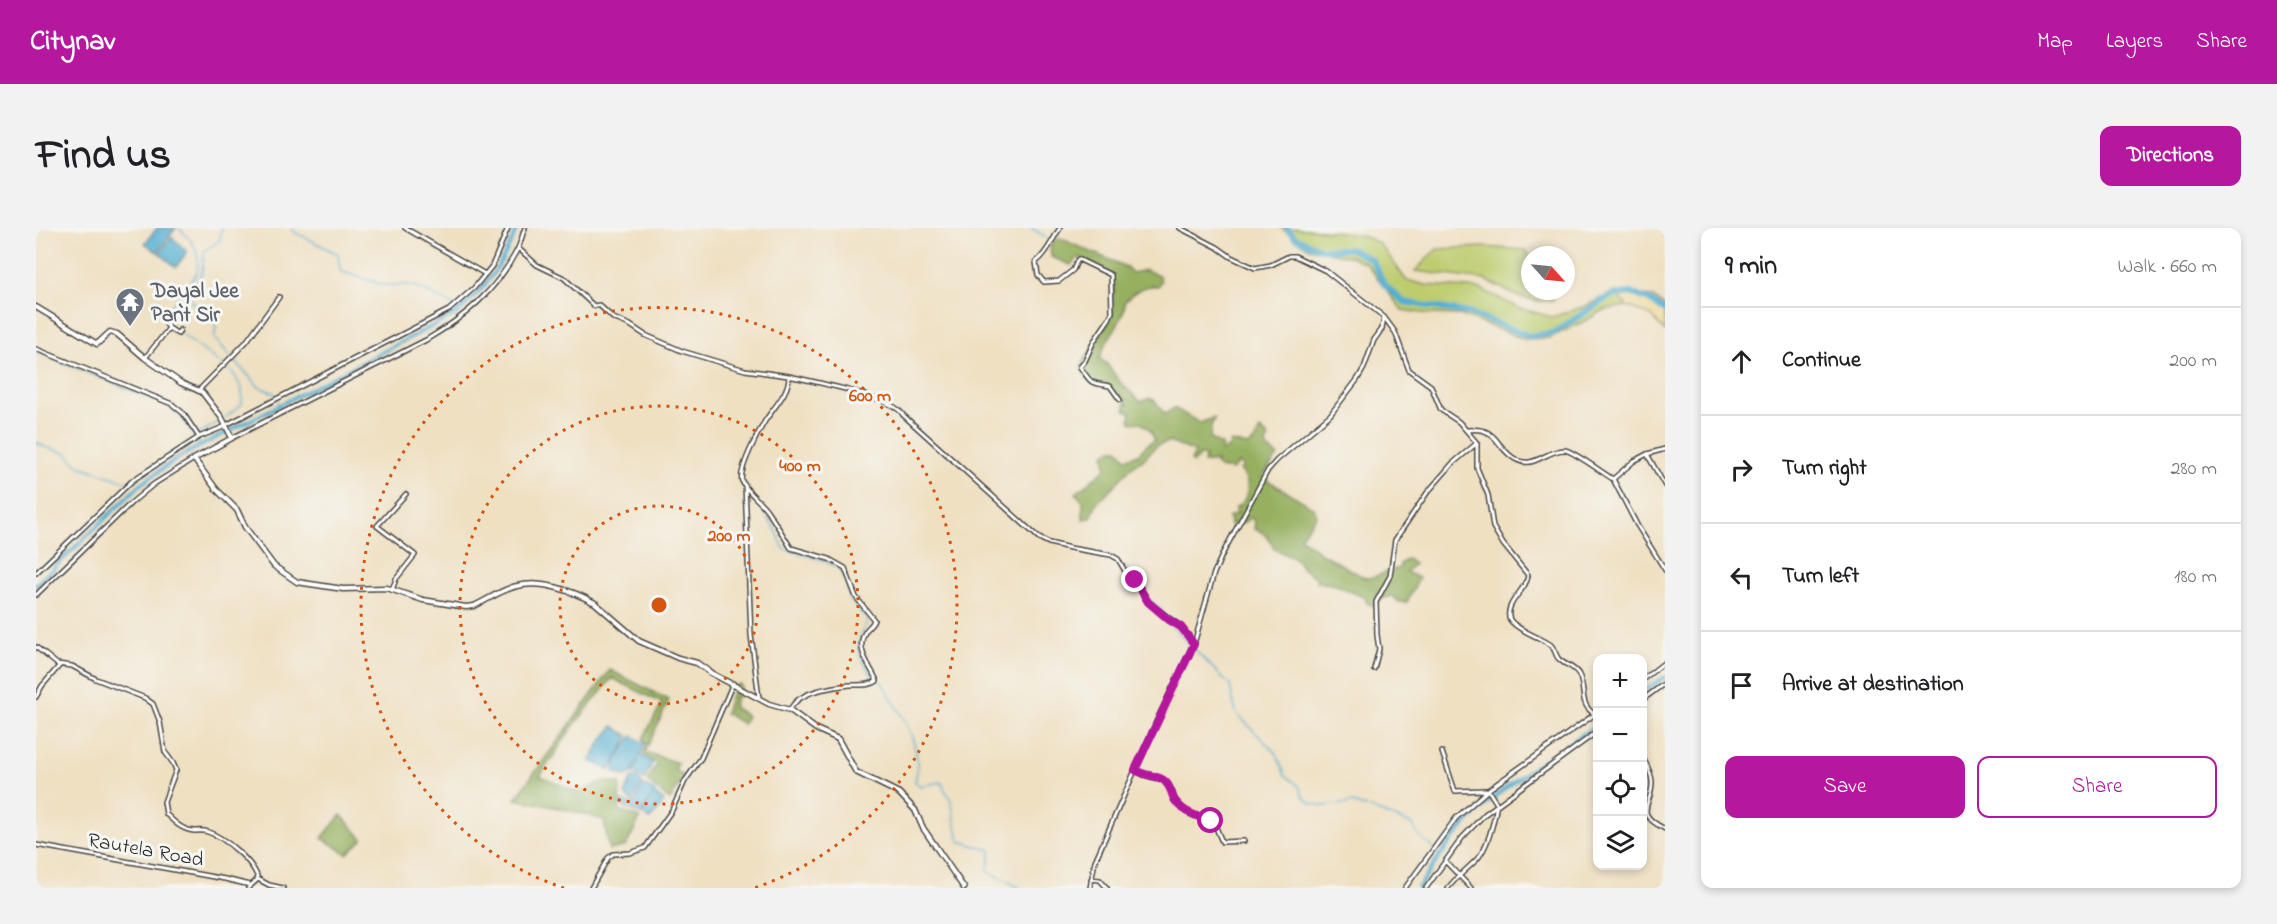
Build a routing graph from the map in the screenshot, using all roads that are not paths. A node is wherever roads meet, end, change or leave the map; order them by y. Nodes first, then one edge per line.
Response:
1 (405, 228) edge
2 (508, 228) edge
3 (525, 228) edge
4 (1060, 228) edge
5 (1180, 228) edge
6 (518, 248) junction
7 (485, 274) junction
8 (279, 297) dead end
9 (36, 308) edge
10 (158, 313) dead end
11 (1384, 316) junction
12 (169, 328) junction
13 (180, 330) dead end
14 (36, 349) edge
15 (145, 358) junction
16 (789, 376) junction
17 (198, 391) junction
18 (1120, 400) dead end
19 (227, 427) junction
20 (1468, 430) junction
21 (231, 436) junction
22 (199, 437) junction
23 (1477, 443) junction
24 (1665, 449) edge
25 (1647, 454) junction
26 (194, 459) junction
27 (1613, 479) junction
28 (745, 485) junction
29 (1665, 486) edge
30 (406, 494) dead end
31 (1665, 570) edge
32 (37, 571) edge
33 (392, 590) junction
34 (36, 595) edge
35 (1194, 644) junction
36 (36, 647) edge
37 (1665, 662) edge
38 (60, 665) junction
39 (1374, 669) dead end
40 (1647, 676) edge
41 (1665, 683) edge
42 (733, 684) junction
43 (1647, 696) edge
44 (36, 697) edge
45 (759, 698) junction
46 (790, 710) junction
47 (1593, 712) edge
48 (1593, 715) edge
49 (1593, 734) edge
50 (1442, 752) dead end
51 (1645, 762) edge
52 (1135, 770) junction
53 (1489, 791) junction
54 (1496, 802) junction
55 (1665, 829) edge
56 (1245, 842) dead end
57 (36, 845) edge
58 (1445, 861) junction
59 (1458, 875) junction
60 (258, 879) junction
61 (1091, 879) junction
62 (249, 887) edge
63 (283, 888) edge
64 (591, 888) edge
65 (964, 888) edge
66 (1090, 888) edge
67 (1107, 888) edge
68 (1405, 888) edge
69 (1426, 888) edge
70 (1448, 888) edge
71 (1471, 888) edge

1 - 7 street
2 - 7 street
3 - 6 street
4 - 18 street
5 - 11 street
6 - 16 street
6 - 21 street
7 - 19 street
8 - 17 street
9 - 15 street
10 - 12 street
11 - 20 street
11 - 35 street
12 - 13 street
12 - 15 street
14 - 22 street
15 - 17 street
16 - 28 street
16 - 35 street
17 - 19 street
19 - 21 street
19 - 22 street
20 - 23 street
20 - 27 street
21 - 26 street
22 - 32 street
23 - 39 street
23 - 47 street
24 - 25 street
25 - 27 street
25 - 29 street
26 - 33 street
26 - 34 street
27 - 31 street
28 - 45 street
28 - 46 street
30 - 33 street
33 - 42 street
35 - 52 street
36 - 38 street
37 - 40 street
38 - 44 street
38 - 60 street
41 - 43 street
42 - 45 street
42 - 64 street
45 - 46 street
46 - 65 street
48 - 53 street
49 - 54 street
50 - 53 street
51 - 55 street
52 - 56 street
52 - 61 street
53 - 54 street
53 - 68 street
54 - 58 street
54 - 59 street
57 - 62 street, Rautela Road
58 - 59 street
58 - 69 street
59 - 70 street
59 - 71 street
60 - 62 street, Rautela Road
60 - 63 street
61 - 66 street
61 - 67 street

